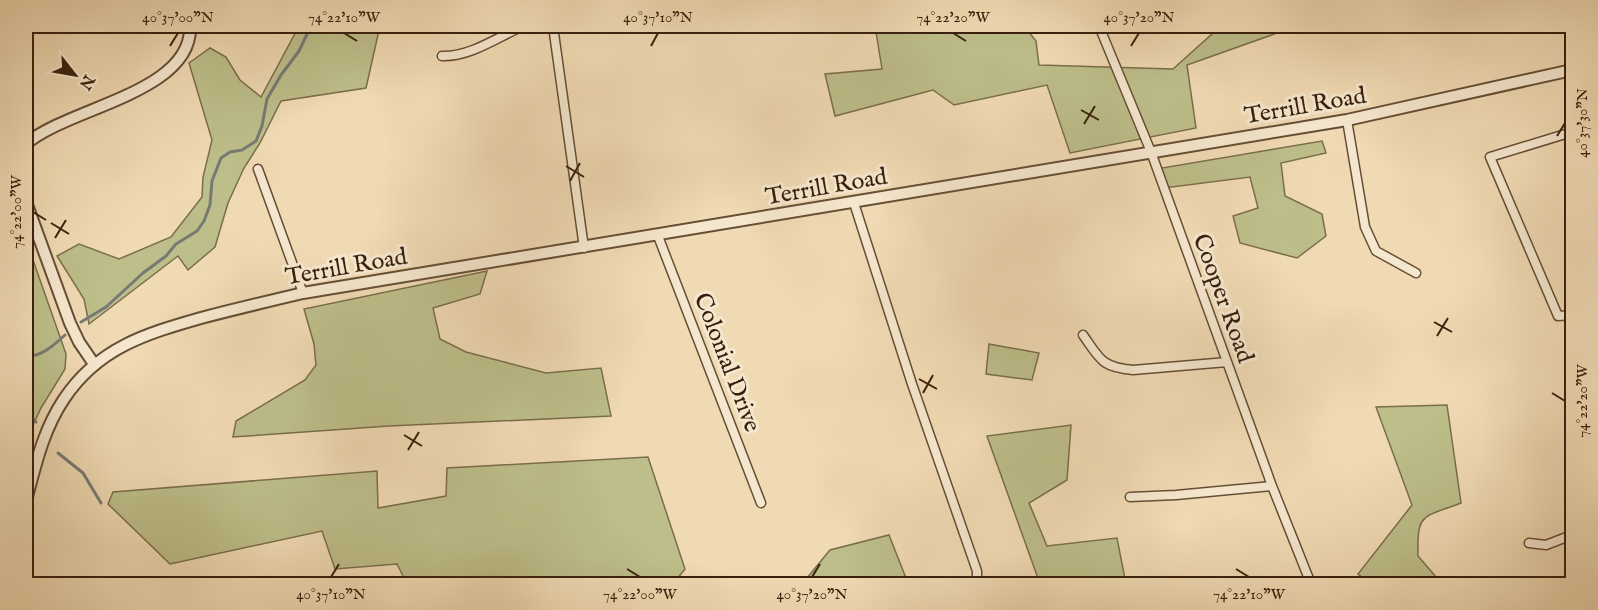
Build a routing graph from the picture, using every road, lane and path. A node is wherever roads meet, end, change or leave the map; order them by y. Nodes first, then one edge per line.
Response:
1 (190, 26) edge
2 (523, 26) edge
3 (553, 26) edge
4 (1099, 26) edge
5 (442, 56) dead end
6 (1572, 70) edge
7 (1347, 120) junction
8 (1572, 132) edge
9 (26, 144) edge
10 (1151, 152) junction
11 (258, 169) dead end
12 (26, 202) edge
13 (854, 203) junction
14 (658, 236) junction
15 (584, 248) junction
16 (1416, 273) dead end
17 (303, 293) junction
18 (1572, 315) edge
19 (1083, 335) dead end
20 (1227, 362) junction
21 (94, 364) junction
22 (1272, 486) junction
23 (1130, 497) dead end
24 (26, 501) edge
25 (761, 503) dead end
26 (1572, 536) edge
27 (1529, 543) dead end
28 (977, 585) edge
29 (1311, 585) edge

1 - 9 street
2 - 5 street
3 - 15 street
4 - 10 street, Cooper Road
6 - 7 street, Terrill Road
7 - 10 street, Terrill Road
7 - 16 street
8 - 18 street
10 - 13 street, Terrill Road
10 - 20 street, Cooper Road
11 - 17 street
12 - 21 street
13 - 14 street, Terrill Road
13 - 28 street
14 - 15 street, Terrill Road
14 - 25 street, Colonial Drive
15 - 17 street, Terrill Road
17 - 21 street, Terrill Road
19 - 20 street
20 - 22 street, Cooper Road
21 - 24 street, Terrill Road
22 - 23 street
22 - 29 street, Cooper Road
26 - 27 street

